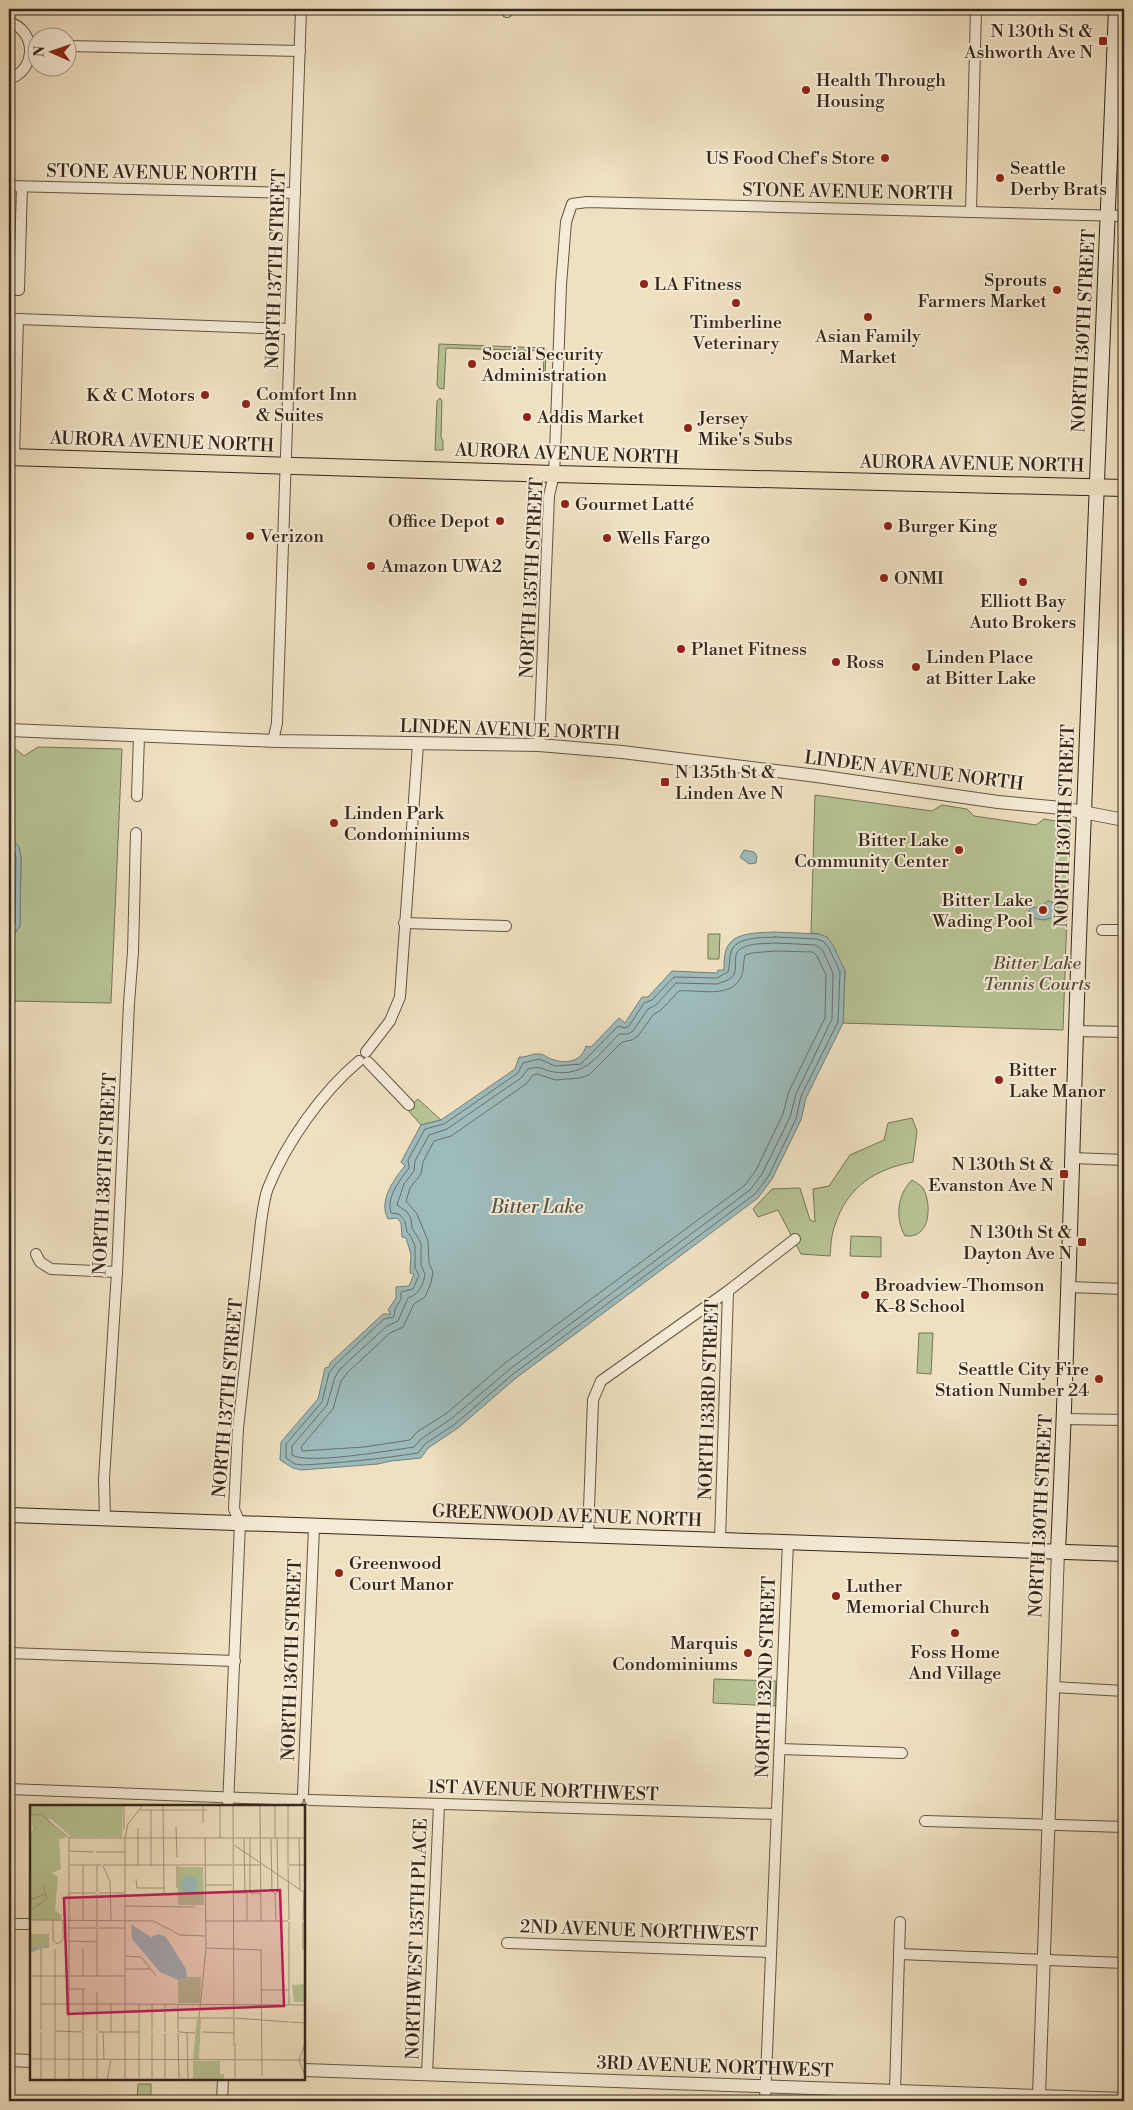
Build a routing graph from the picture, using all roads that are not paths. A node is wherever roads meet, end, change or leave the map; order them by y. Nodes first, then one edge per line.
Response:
1 (301, 9) edge
2 (976, 9) edge
3 (1116, 9) edge
4 (9, 22) edge
5 (28, 37) edge
6 (78, 46) edge
7 (300, 51) junction
8 (28, 63) edge
9 (9, 80) edge
10 (9, 186) edge
11 (22, 187) junction
12 (295, 193) junction
13 (572, 204) joint
14 (971, 212) junction
15 (1108, 216) junction
16 (1124, 216) edge
17 (14, 290) edge
18 (290, 329) junction
19 (13, 345) edge
20 (11, 457) edge
21 (286, 466) junction
22 (554, 474) junction
23 (1096, 487) junction
24 (1124, 488) edge
25 (9, 730) edge
26 (139, 736) junction
27 (273, 741) junction
28 (418, 744) junction
29 (539, 745) junction
30 (137, 796) dead end
31 (1084, 813) junction
32 (1124, 820) edge
33 (136, 832) dead end
34 (404, 923) junction
35 (506, 926) dead end
36 (1102, 930) dead end
37 (1124, 930) edge
38 (1076, 1030) junction
39 (1124, 1032) edge
40 (365, 1058) junction
41 (409, 1105) dead end
42 (1072, 1158) junction
43 (1124, 1160) edge
44 (795, 1239) dead end
45 (36, 1254) dead end
46 (117, 1272) junction
47 (1068, 1287) junction
48 (1124, 1289) edge
49 (728, 1291) junction
50 (1064, 1419) junction
51 (1124, 1420) edge
52 (9, 1515) edge
53 (105, 1518) junction
54 (240, 1523) junction
55 (314, 1527) junction
56 (588, 1536) junction
57 (720, 1540) junction
58 (788, 1542) junction
59 (1058, 1551) junction
60 (1124, 1554) edge
61 (9, 1653) edge
62 (235, 1661) junction
63 (1053, 1687) junction
64 (1124, 1691) edge
65 (780, 1749) junction
66 (902, 1753) dead end
67 (9, 1789) edge
68 (303, 1801) edge
69 (228, 1802) edge
70 (439, 1805) junction
71 (776, 1814) junction
72 (926, 1821) dead end
73 (1049, 1825) junction
74 (1124, 1828) edge
75 (900, 1922) dead end
76 (9, 1924) edge
77 (30, 1924) edge
78 (507, 1943) dead end
79 (770, 1952) junction
80 (899, 1954) junction
81 (1043, 1960) junction
82 (1124, 1963) edge
83 (9, 2060) edge
84 (30, 2061) edge
85 (305, 2070) edge
86 (427, 2074) junction
87 (222, 2080) edge
88 (766, 2087) junction
89 (895, 2091) junction
90 (1039, 2099) edge
91 (1124, 2099) edge
92 (222, 2101) edge
93 (765, 2101) edge

1 - 7 street, NORTH 137TH STREET
2 - 14 street
3 - 15 main road, NORTH 130TH STREET
4 - 5 street
6 - 7 street
7 - 12 street, NORTH 137TH STREET
8 - 9 street
10 - 11 street, STONE AVENUE NORTH
11 - 12 street, STONE AVENUE NORTH
11 - 17 street
12 - 18 street, NORTH 137TH STREET
13 - 14 street, STONE AVENUE NORTH
13 - 22 street, NORTH 135TH STREET
14 - 15 street, STONE AVENUE NORTH
15 - 16 street, STONE AVENUE NORTH
15 - 23 main road, NORTH 130TH STREET
18 - 19 street
18 - 21 street, NORTH 137TH STREET
19 - 20 street
20 - 21 highway, AURORA AVENUE NORTH
21 - 22 highway, AURORA AVENUE NORTH
21 - 27 street, NORTH 137TH STREET
22 - 23 highway, AURORA AVENUE NORTH
22 - 29 street, NORTH 135TH STREET
23 - 24 highway, AURORA AVENUE NORTH
23 - 31 main road, NORTH 130TH STREET
25 - 26 street, LINDEN AVENUE NORTH
26 - 27 street, LINDEN AVENUE NORTH
26 - 30 street
27 - 28 street, LINDEN AVENUE NORTH
28 - 29 street, LINDEN AVENUE NORTH
28 - 34 street, NORTH 137TH STREET
29 - 31 street, LINDEN AVENUE NORTH
31 - 32 street, LINDEN AVENUE NORTH
31 - 38 main road, NORTH 130TH STREET
33 - 46 street, NORTH 138TH STREET
34 - 35 street
34 - 40 street, NORTH 137TH STREET
36 - 37 street
38 - 39 street
38 - 42 main road, NORTH 130TH STREET
40 - 41 street
40 - 54 street, NORTH 137TH STREET
42 - 43 street
42 - 47 main road, NORTH 130TH STREET
44 - 49 street
45 - 46 street
46 - 53 street, NORTH 138TH STREET
47 - 48 street
47 - 50 main road, NORTH 130TH STREET
49 - 56 street
49 - 57 street, NORTH 133RD STREET
50 - 51 street
50 - 59 main road, NORTH 130TH STREET
52 - 53 main road, GREENWOOD AVENUE NORTH
53 - 54 main road, GREENWOOD AVENUE NORTH
54 - 55 main road, GREENWOOD AVENUE NORTH
54 - 62 street, NORTH 137TH STREET
55 - 56 main road, GREENWOOD AVENUE NORTH
55 - 68 street, NORTH 136TH STREET
56 - 57 main road, GREENWOOD AVENUE NORTH
57 - 58 main road, GREENWOOD AVENUE NORTH
58 - 59 main road, GREENWOOD AVENUE NORTH
58 - 65 street, NORTH 132ND STREET
59 - 60 main road, GREENWOOD AVENUE NORTH
59 - 63 street, NORTH 130TH STREET
61 - 62 street
62 - 69 street, NORTH 137TH STREET
63 - 64 street
63 - 73 street, NORTH 130TH STREET
65 - 66 street
65 - 71 street, NORTH 132ND STREET
67 - 69 street, 1ST AVENUE NORTHWEST
68 - 69 street, 1ST AVENUE NORTHWEST
68 - 70 street, 1ST AVENUE NORTHWEST
70 - 71 street, 1ST AVENUE NORTHWEST
70 - 86 street, NORTHWEST 135TH PLACE
71 - 79 street, NORTH 132ND STREET
72 - 73 street
73 - 74 street
73 - 81 street, NORTH 130TH STREET
75 - 80 street
76 - 77 street
78 - 79 street, 2ND AVENUE NORTHWEST
79 - 88 street, NORTH 132ND STREET
80 - 81 street
80 - 89 street
81 - 82 street
81 - 90 street, NORTH 130TH STREET
83 - 84 street
85 - 86 street, 3RD AVENUE NORTHWEST
86 - 88 street, 3RD AVENUE NORTHWEST
87 - 92 street
88 - 89 street, 3RD AVENUE NORTHWEST
88 - 93 street, NORTH 132ND STREET
89 - 90 street, 3RD AVENUE NORTHWEST
90 - 91 street, 3RD AVENUE NORTHWEST

